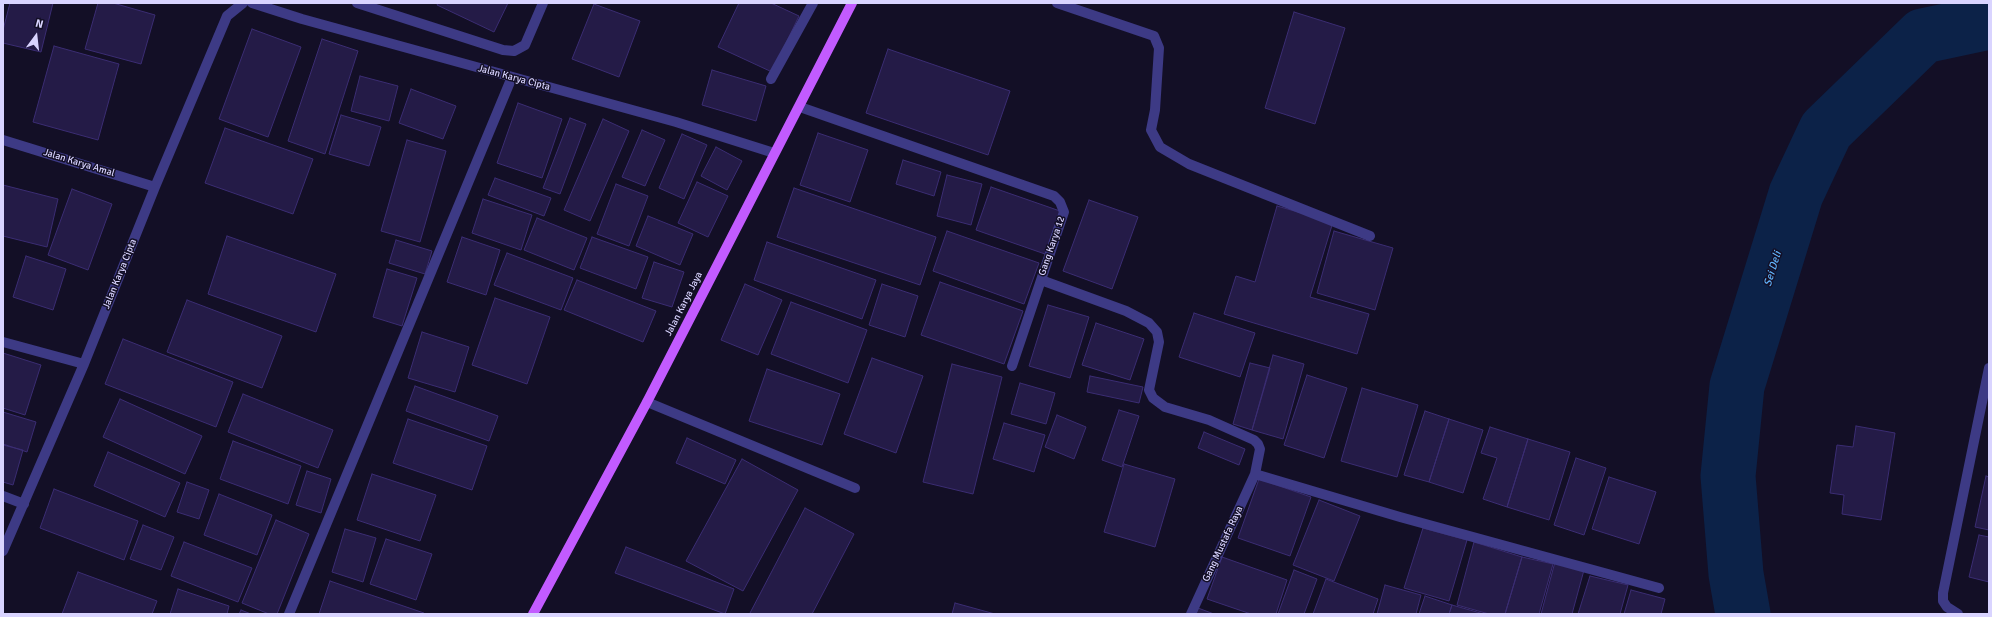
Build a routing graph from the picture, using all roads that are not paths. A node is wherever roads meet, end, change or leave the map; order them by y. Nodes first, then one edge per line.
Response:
1 (243, 3) edge
2 (252, 3) edge
3 (357, 3) edge
4 (543, 3) edge
5 (813, 3) edge
6 (852, 3) edge
7 (1056, 3) edge
8 (512, 77) junction
9 (771, 79) dead end
10 (800, 107) junction
11 (3, 140) edge
12 (774, 153) junction
13 (155, 186) junction
14 (1370, 236) dead end
15 (1041, 280) junction
16 (3, 342) edge
17 (84, 364) junction
18 (1012, 366) dead end
19 (1989, 368) edge
20 (647, 402) junction
21 (1258, 444) joint
22 (1255, 474) junction
23 (855, 488) dead end
24 (3, 496) edge
25 (24, 504) junction
26 (3, 551) edge
27 (1659, 588) dead end
28 (289, 614) edge
29 (533, 614) edge
30 (1191, 614) edge
31 (1958, 614) edge

1 - 13 street, Jalan Karya Cipta
2 - 8 street, Jalan Karya Cipta
3 - 4 street
5 - 9 street
6 - 10 main road, Jalan Karya Jaya
7 - 14 street
8 - 12 street, Jalan Karya Cipta
8 - 28 street
10 - 12 main road, Jalan Karya Jaya
10 - 15 street, Gang Karya 12
11 - 13 street, Jalan Karya Amal
12 - 20 main road, Jalan Karya Jaya
13 - 17 street, Jalan Karya Cipta
15 - 18 street
15 - 21 street, Gang Karya 12
16 - 17 street
17 - 25 street, Jalan Karya Cipta
19 - 31 street
20 - 23 street
20 - 29 main road, Jalan Karya Jaya
21 - 22 street, Gang Mustafa Raya
22 - 27 street
22 - 30 street, Gang Mustafa Raya
24 - 25 street
25 - 26 street, Jalan Karya Cipta

